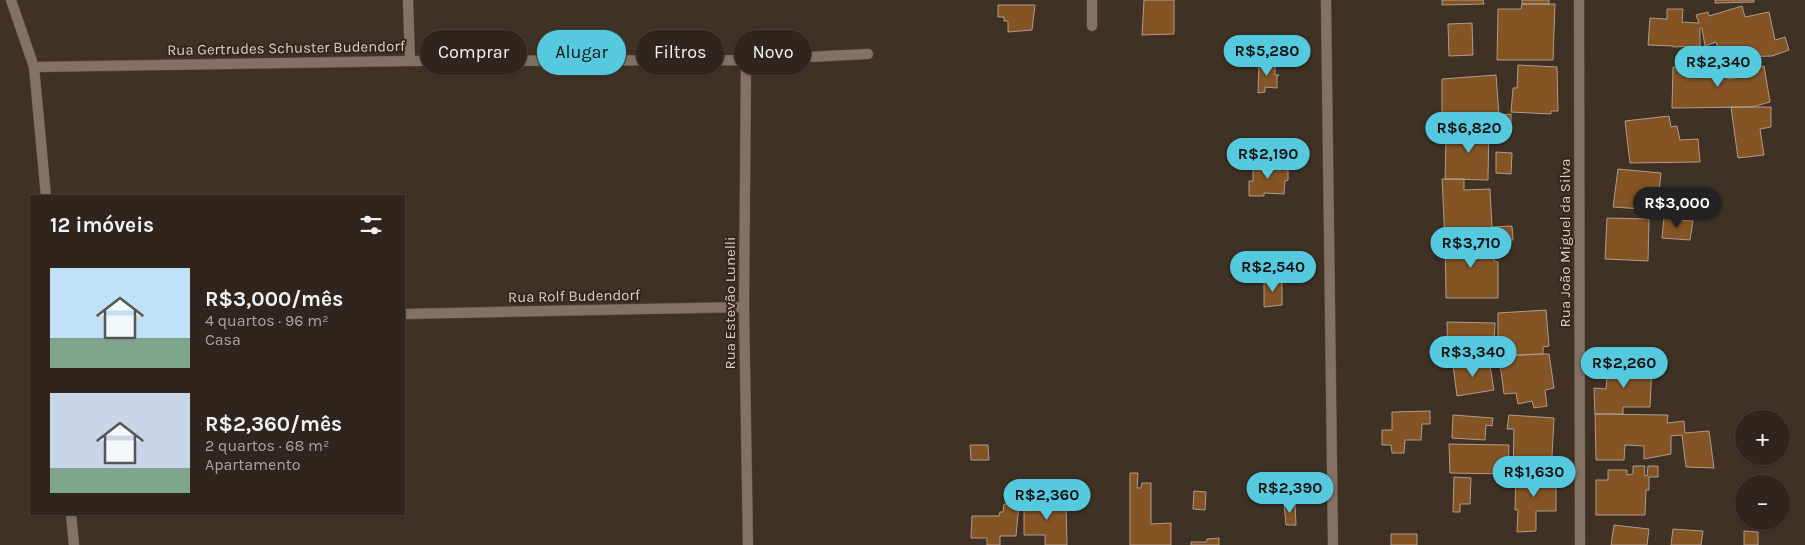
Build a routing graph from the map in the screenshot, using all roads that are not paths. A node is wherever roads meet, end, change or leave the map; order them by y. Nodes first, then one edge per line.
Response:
1 (11, 0) edge
2 (408, 0) edge
3 (1092, 0) edge
4 (1326, 0) edge
5 (1579, 0) edge
6 (1092, 26) dead end
7 (868, 54) dead end
8 (811, 57) edge
9 (410, 60) junction
10 (734, 60) edge
11 (34, 67) junction
12 (746, 75) edge
13 (46, 195) edge
14 (744, 307) junction
15 (405, 314) edge
16 (71, 515) edge
17 (74, 545) edge
18 (748, 545) edge
19 (1333, 545) edge
20 (1580, 545) edge

1 - 11 street
2 - 9 street
3 - 6 street
4 - 19 street
5 - 20 street, Rua João Miguel da Silva
7 - 8 street, Rua Gertrudes Schuster Budendorf
9 - 10 street, Rua Gertrudes Schuster Budendorf
9 - 11 street, Rua Gertrudes Schuster Budendorf
11 - 13 street
12 - 14 street, Rua Estevão Lunelli
14 - 15 street, Rua Rolf Budendorf
14 - 18 street, Rua Estevão Lunelli
16 - 17 street

